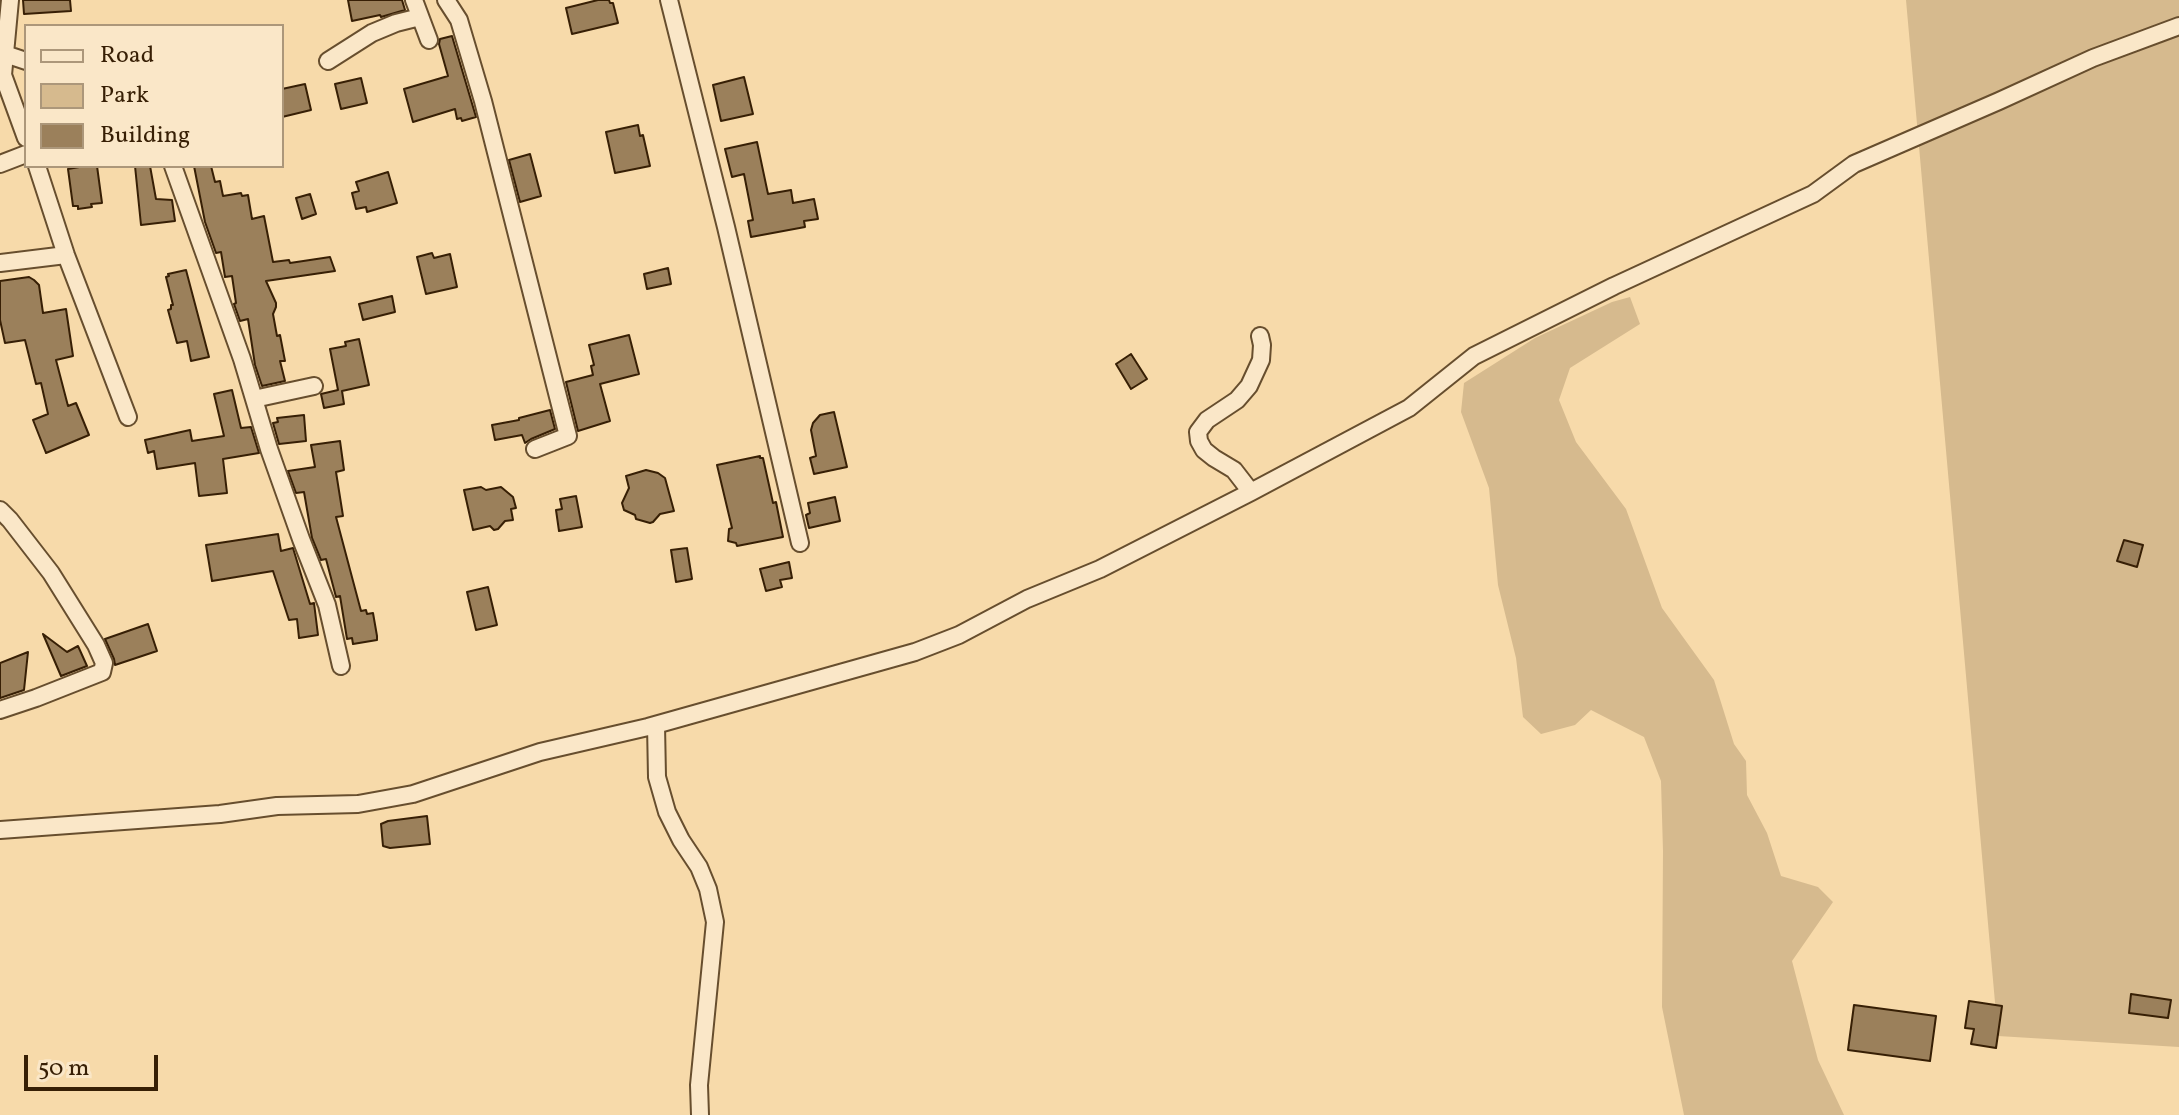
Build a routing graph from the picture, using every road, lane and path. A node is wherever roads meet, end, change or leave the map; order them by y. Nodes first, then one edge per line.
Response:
1 (10, 0) edge
2 (414, 0) edge
3 (446, 0) edge
4 (669, 0) edge
5 (420, 17) junction
6 (2179, 26) edge
7 (429, 40) dead end
8 (5, 54) junction
9 (24, 60) edge
10 (328, 61) dead end
11 (24, 133) edge
12 (24, 155) edge
13 (0, 164) edge
14 (38, 168) edge
15 (174, 168) edge
16 (66, 255) junction
17 (0, 263) edge
18 (1260, 336) dead end
19 (314, 386) dead end
20 (254, 399) junction
21 (128, 417) dead end
22 (535, 449) dead end
23 (1251, 492) junction
24 (0, 510) edge
25 (800, 543) dead end
26 (341, 666) dead end
27 (0, 710) edge
28 (656, 725) junction
29 (0, 830) edge
30 (700, 1115) edge

1 - 8 street
2 - 5 street
3 - 22 street
4 - 25 street
5 - 7 street
5 - 10 street
6 - 23 street
8 - 9 street
8 - 11 street
12 - 13 street
14 - 16 street
15 - 20 street
16 - 17 street
16 - 21 street
18 - 23 street
19 - 20 street
20 - 26 street
23 - 28 street
24 - 27 street
28 - 29 street
28 - 30 street

